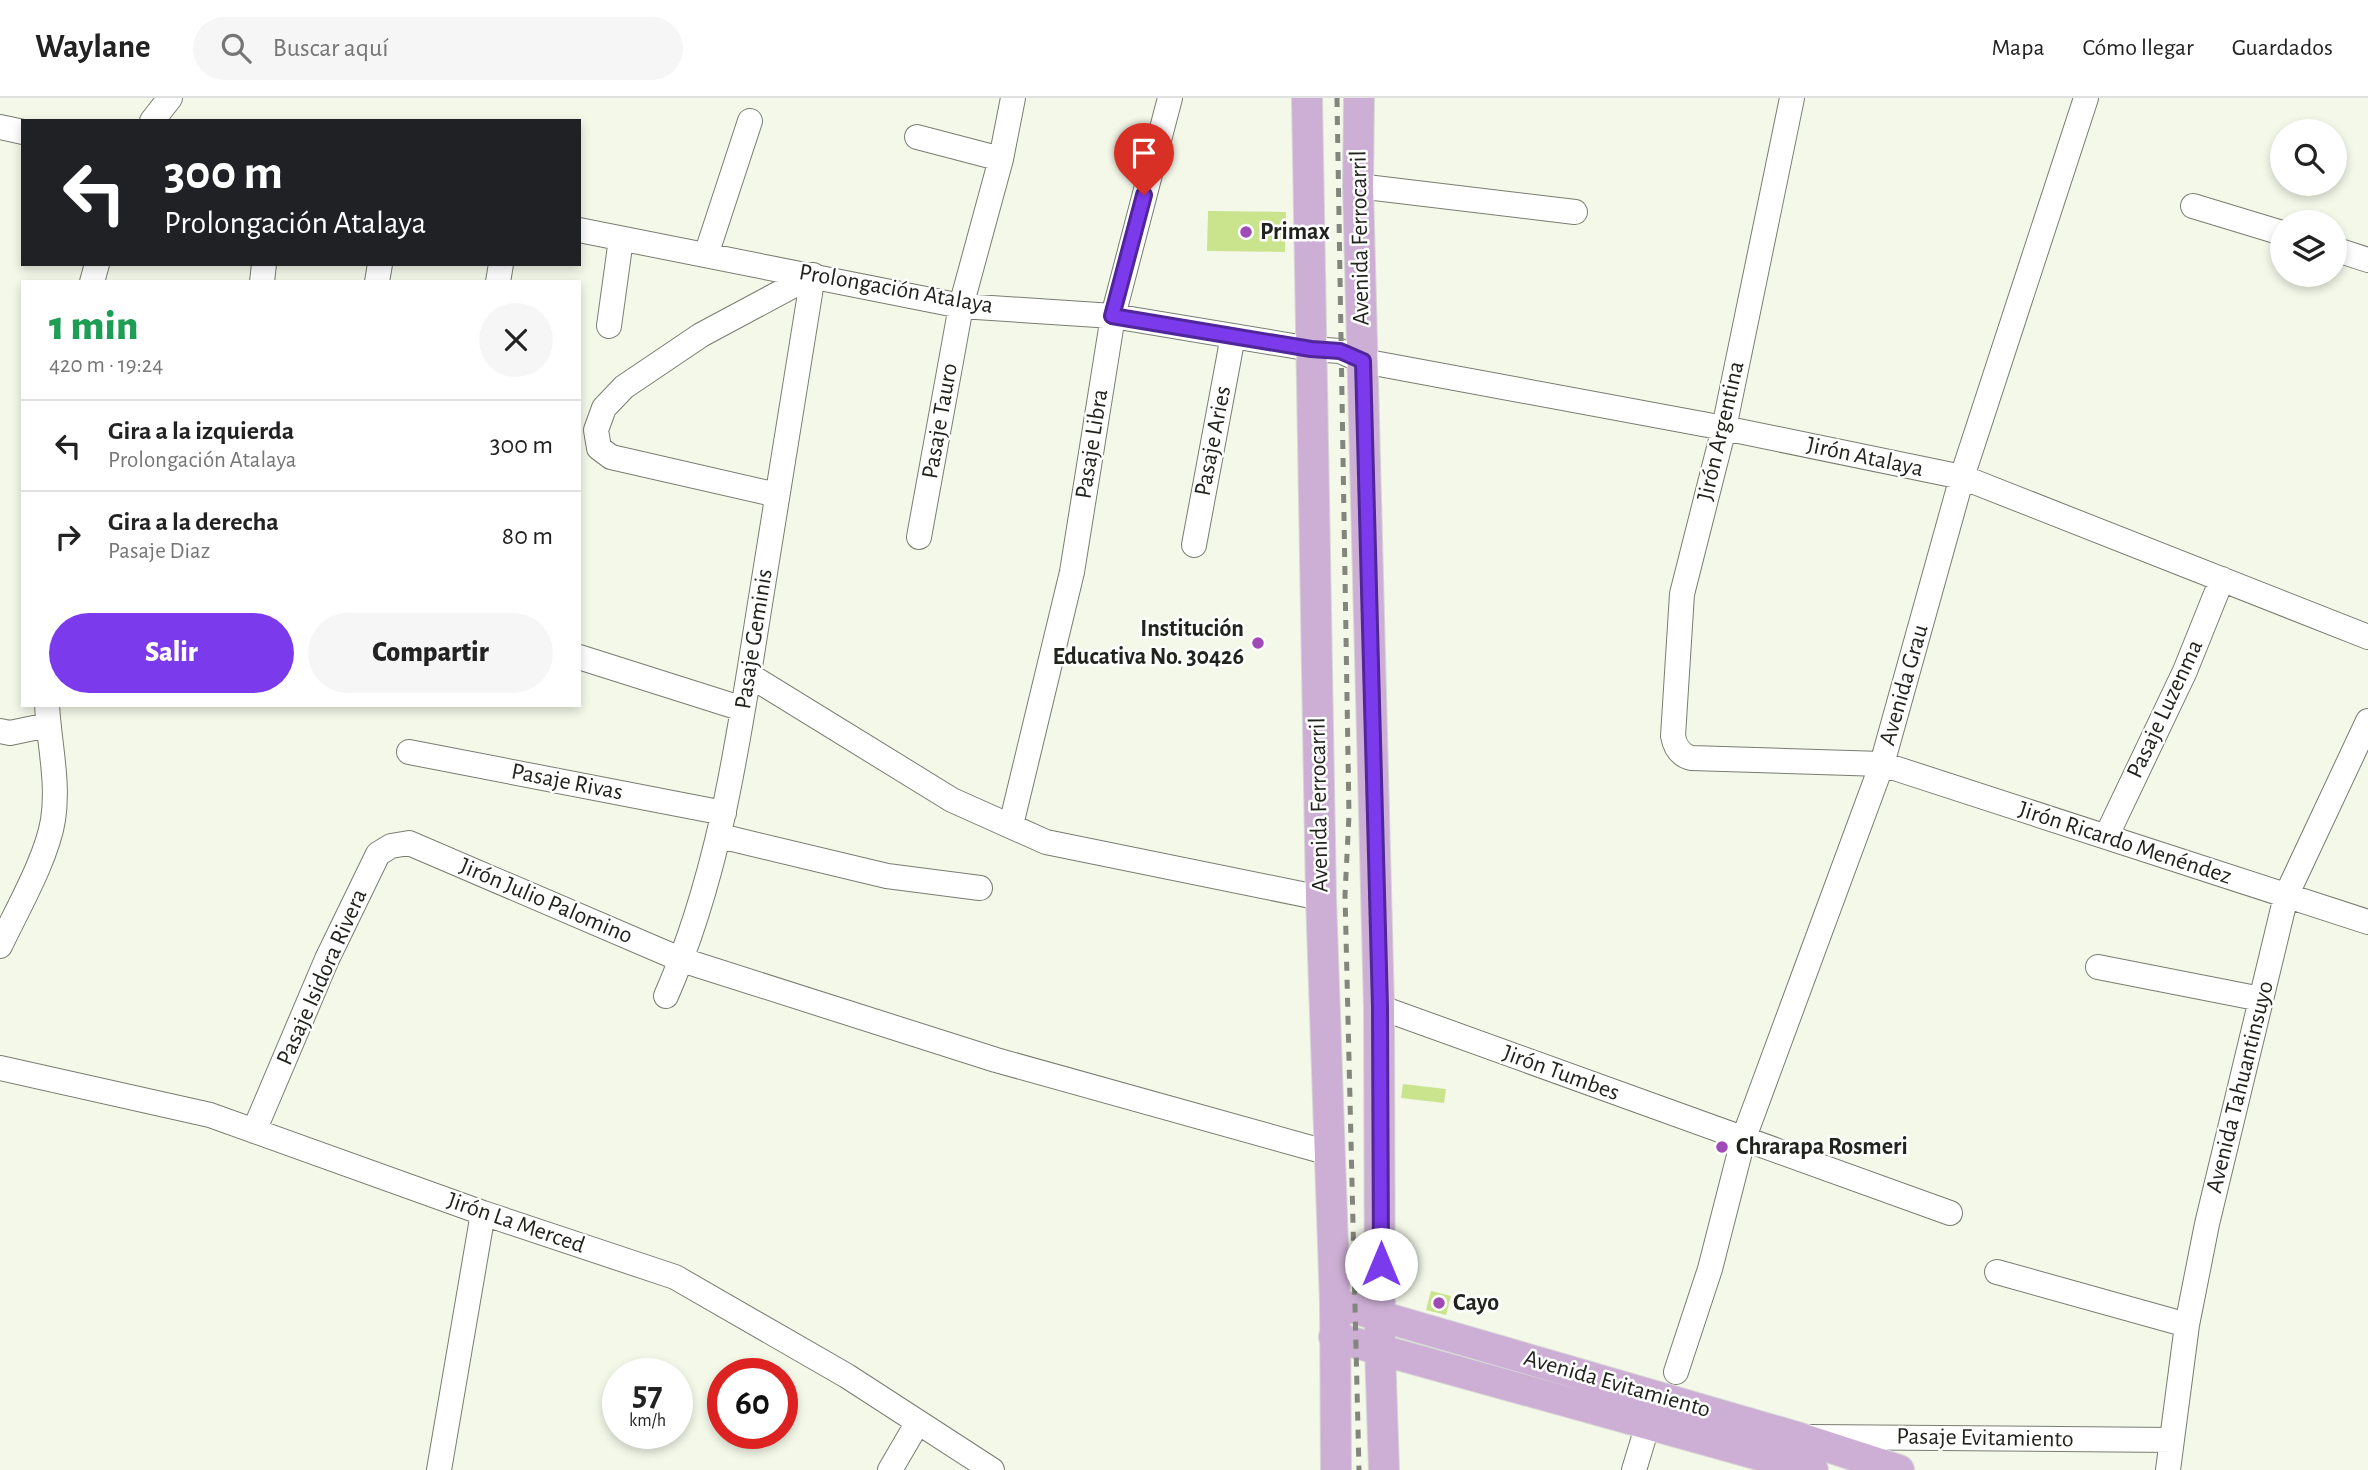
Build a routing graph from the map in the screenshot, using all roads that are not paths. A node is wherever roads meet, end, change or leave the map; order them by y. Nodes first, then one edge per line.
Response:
1 (170, 98) edge
2 (1013, 98) edge
3 (1170, 98) edge
4 (1307, 98) edge
5 (1359, 98) edge
6 (1791, 98) edge
7 (2086, 98) edge
8 (154, 119) edge
9 (750, 121) dead end
10 (0, 128) edge
11 (21, 132) edge
12 (917, 137) dead end
13 (1001, 159) junction
14 (1358, 186) junction
15 (2193, 206) dead end
16 (1575, 212) dead end
17 (2270, 229) edge
18 (581, 230) edge
19 (621, 239) junction
20 (2347, 253) edge
21 (706, 256) junction
22 (2368, 260) edge
23 (813, 275) junction
24 (961, 306) junction
25 (1112, 316) junction
26 (609, 326) dead end
27 (1233, 336) junction
28 (1338, 354) junction
29 (1724, 428) junction
30 (1962, 477) junction
31 (777, 495) junction
32 (919, 537) dead end
33 (1194, 545) dead end
34 (2222, 579) junction
35 (2368, 637) edge
36 (581, 658) edge
37 (749, 675) junction
38 (743, 709) junction
39 (48, 715) edge
40 (2368, 721) edge
41 (0, 731) edge
42 (409, 752) dead end
43 (1691, 758) joint
44 (1882, 764) junction
45 (722, 824) junction
46 (1011, 825) junction
47 (2106, 837) junction
48 (409, 843) joint
49 (980, 888) dead end
50 (2286, 896) junction
51 (1321, 898) junction
52 (2368, 922) edge
53 (0, 946) edge
54 (682, 960) junction
55 (2098, 967) dead end
56 (666, 996) dead end
57 (2261, 999) junction
58 (1380, 1007) junction
59 (0, 1068) edge
60 (254, 1131) junction
61 (1743, 1140) junction
62 (1329, 1153) junction
63 (483, 1213) junction
64 (1950, 1213) dead end
65 (1997, 1272) dead end
66 (1335, 1303) junction
67 (1382, 1315) junction
68 (2187, 1325) junction
69 (1334, 1337) junction
70 (1380, 1349) junction
71 (1676, 1371) dead end
72 (918, 1422) junction
73 (1648, 1424) junction
74 (1797, 1437) junction
75 (2172, 1440) junction
76 (439, 1470) edge
77 (890, 1470) edge
78 (992, 1470) edge
79 (1336, 1470) edge
80 (1384, 1470) edge
81 (1634, 1470) edge
82 (1812, 1470) edge
83 (1899, 1470) edge
84 (2168, 1470) edge

1 - 8 street
2 - 13 street, Pasaje Tauro
3 - 25 street, Pasaje Libra
4 - 28 main road, Avenida Ferrocarril
5 - 14 main road, Avenida Ferrocarril
6 - 29 street, Jirón Argentina
7 - 30 street, Avenida Grau
9 - 21 street
10 - 11 street
12 - 13 street
13 - 24 street, Pasaje Tauro
14 - 16 street
14 - 28 main road, Avenida Ferrocarril
15 - 17 street
18 - 19 street, Prolongación Atalaya
19 - 21 street, Prolongación Atalaya
19 - 26 street
20 - 22 street
21 - 23 street, Prolongación Atalaya
23 - 24 street, Prolongación Atalaya
23 - 31 street, Pasaje Geminis
23 - 31 street
24 - 25 street, Prolongación Atalaya
24 - 32 street, Pasaje Tauro
25 - 27 street, Prolongación Atalaya
25 - 46 street, Pasaje Libra
27 - 28 street, Prolongación Atalaya
27 - 33 street, Pasaje Aries
28 - 29 street, Jirón Atalaya
28 - 51 main road, Avenida Ferrocarril
28 - 58 main road, Avenida Ferrocarril
29 - 30 street, Jirón Atalaya
29 - 43 street, Jirón Argentina
30 - 34 street, Jirón Atalaya
30 - 44 street, Avenida Grau
31 - 37 street, Pasaje Geminis
34 - 35 street, Jirón Atalaya
34 - 47 street, Pasaje Luzenma
36 - 38 street
37 - 38 street, Pasaje Geminis
37 - 46 street
38 - 45 street, Pasaje Geminis
39 - 41 street
39 - 53 street
40 - 50 street, Avenida Tahuantinsuyo
42 - 45 street, Pasaje Rivas
43 - 44 street, Jirón Ricardo Menéndez
44 - 47 street, Jirón Ricardo Menéndez
44 - 61 street, Avenida Grau
45 - 49 street, Pasaje Rivas
45 - 54 street, Pasaje Geminis
46 - 51 street
47 - 50 street, Jirón Ricardo Menéndez
48 - 54 street, Jirón Julio Palomino
48 - 60 street, Pasaje Isidora Rivera
50 - 52 street, Jirón Ricardo Menéndez
50 - 57 street, Avenida Tahuantinsuyo
51 - 62 main road, Avenida Ferrocarril
54 - 56 street, Pasaje Geminis
54 - 62 street, Jirón Julio Palomino
55 - 57 street
57 - 68 street, Avenida Tahuantinsuyo
58 - 61 street, Jirón Tumbes
58 - 67 main road, Avenida Ferrocarril
59 - 60 street, Jirón La Merced
60 - 63 street, Jirón La Merced
61 - 64 street, Jirón Tumbes
61 - 71 street, Avenida Grau
62 - 66 main road, Avenida Ferrocarril
63 - 72 street, Jirón La Merced
63 - 76 street
65 - 68 street
66 - 67 main road, Avenida Evitamiento
66 - 69 main road, Avenida Ferrocarril
67 - 70 main road, Avenida Ferrocarril
67 - 74 main road, Avenida Evitamiento
68 - 75 street, Avenida Tahuantinsuyo
69 - 70 main road, Avenida Evitamiento
69 - 79 main road, Avenida Ferrocarril
70 - 73 main road, Avenida Evitamiento
70 - 80 main road, Avenida Ferrocarril
72 - 77 street
72 - 78 street, Jirón La Merced
73 - 81 street
73 - 82 main road, Avenida Evitamiento
74 - 75 street, Pasaje Evitamiento
74 - 83 main road, Avenida Evitamiento
75 - 84 street, Avenida Tahuantinsuyo

